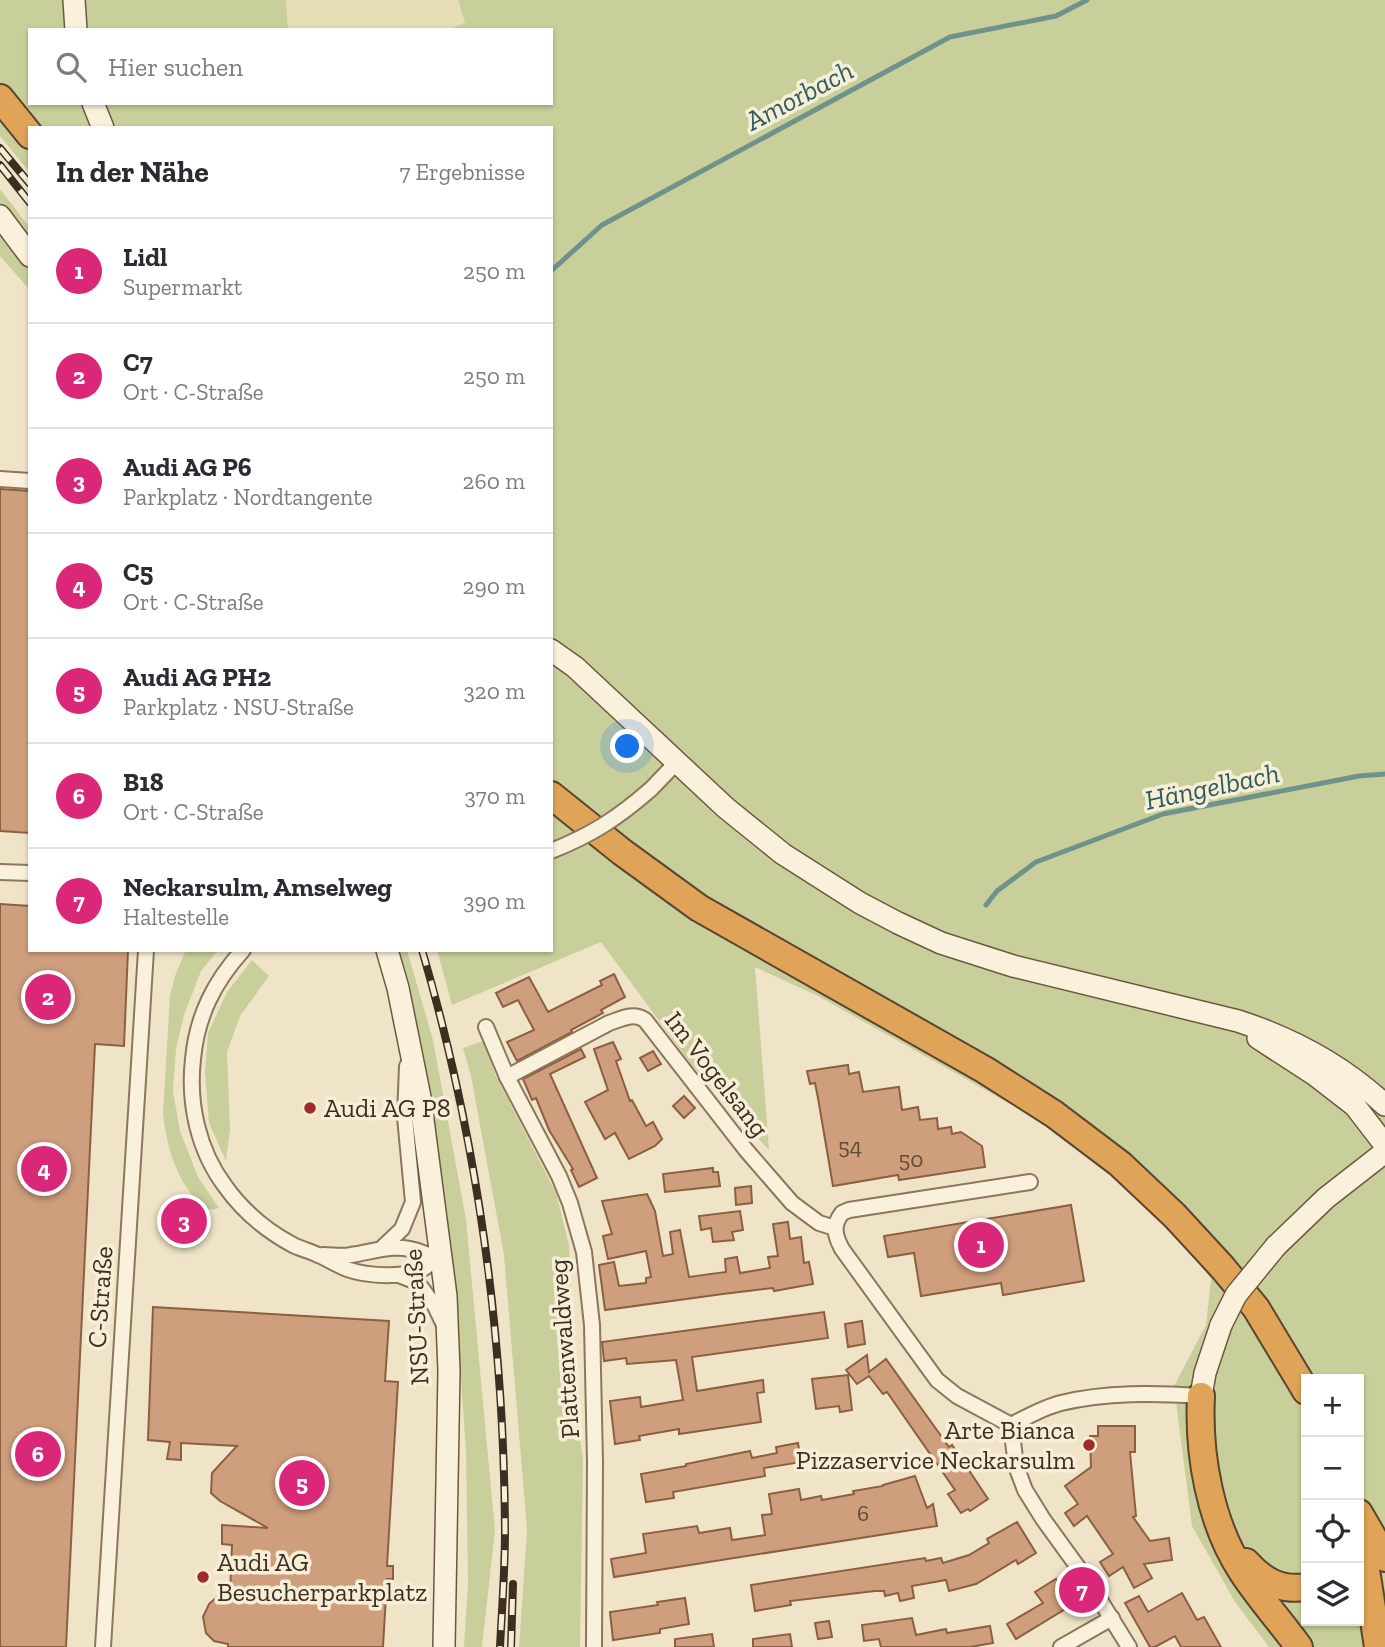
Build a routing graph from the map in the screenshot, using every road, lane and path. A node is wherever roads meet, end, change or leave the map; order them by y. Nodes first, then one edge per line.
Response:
1 (74, 0) edge
2 (76, 28) edge
3 (0, 98) edge
4 (94, 105) edge
5 (102, 126) edge
6 (28, 133) edge
7 (0, 216) edge
8 (28, 253) edge
9 (0, 480) edge
10 (28, 481) edge
11 (553, 651) edge
12 (677, 762) junction
13 (553, 796) edge
14 (553, 850) edge
15 (0, 872) edge
16 (28, 873) edge
17 (146, 952) edge
18 (241, 952) edge
19 (388, 952) edge
20 (1182, 1008) junction
21 (486, 1027) dead end
22 (408, 1037) junction
23 (507, 1077) junction
24 (1376, 1090) edge
25 (1385, 1105) edge
26 (1385, 1145) edge
27 (1385, 1152) edge
28 (1030, 1182) dead end
29 (835, 1228) junction
30 (383, 1247) junction
31 (318, 1255) junction
32 (438, 1266) junction
33 (398, 1275) junction
34 (447, 1333) junction
35 (1301, 1383) edge
36 (1201, 1396) junction
37 (1012, 1425) junction
38 (1216, 1513) junction
39 (1364, 1531) edge
40 (1364, 1533) edge
41 (1364, 1542) edge
42 (1385, 1558) edge
43 (1301, 1587) edge
44 (1385, 1591) edge
45 (1112, 1618) junction
46 (103, 1647) edge
47 (444, 1647) edge
48 (594, 1647) edge
49 (1061, 1647) edge
50 (1129, 1647) edge
51 (1299, 1647) edge
52 (1378, 1647) edge

1 - 2 street
3 - 6 highway
4 - 5 street
7 - 8 street
9 - 10 street
11 - 12 street
12 - 14 street, bridge
12 - 20 street
13 - 35 highway
15 - 16 street
17 - 46 street, C-Straße
18 - 31 street
19 - 22 street, NSU-Straße
20 - 24 street
20 - 26 street
21 - 23 street, Plattenwaldweg
22 - 30 street
22 - 32 street, NSU-Straße
23 - 29 street, Im Vogelsang
23 - 48 street, Plattenwaldweg
24 - 25 street
27 - 36 street, bridge
28 - 29 street
29 - 37 street
30 - 31 street
30 - 32 street
31 - 33 street
32 - 33 street
32 - 34 street, NSU-Straße
33 - 34 street
34 - 47 street, NSU-Straße
36 - 37 street
36 - 38 highway
37 - 45 street
38 - 43 highway
38 - 51 highway
39 - 42 highway
40 - 44 highway
41 - 52 highway
45 - 49 street
45 - 50 street

